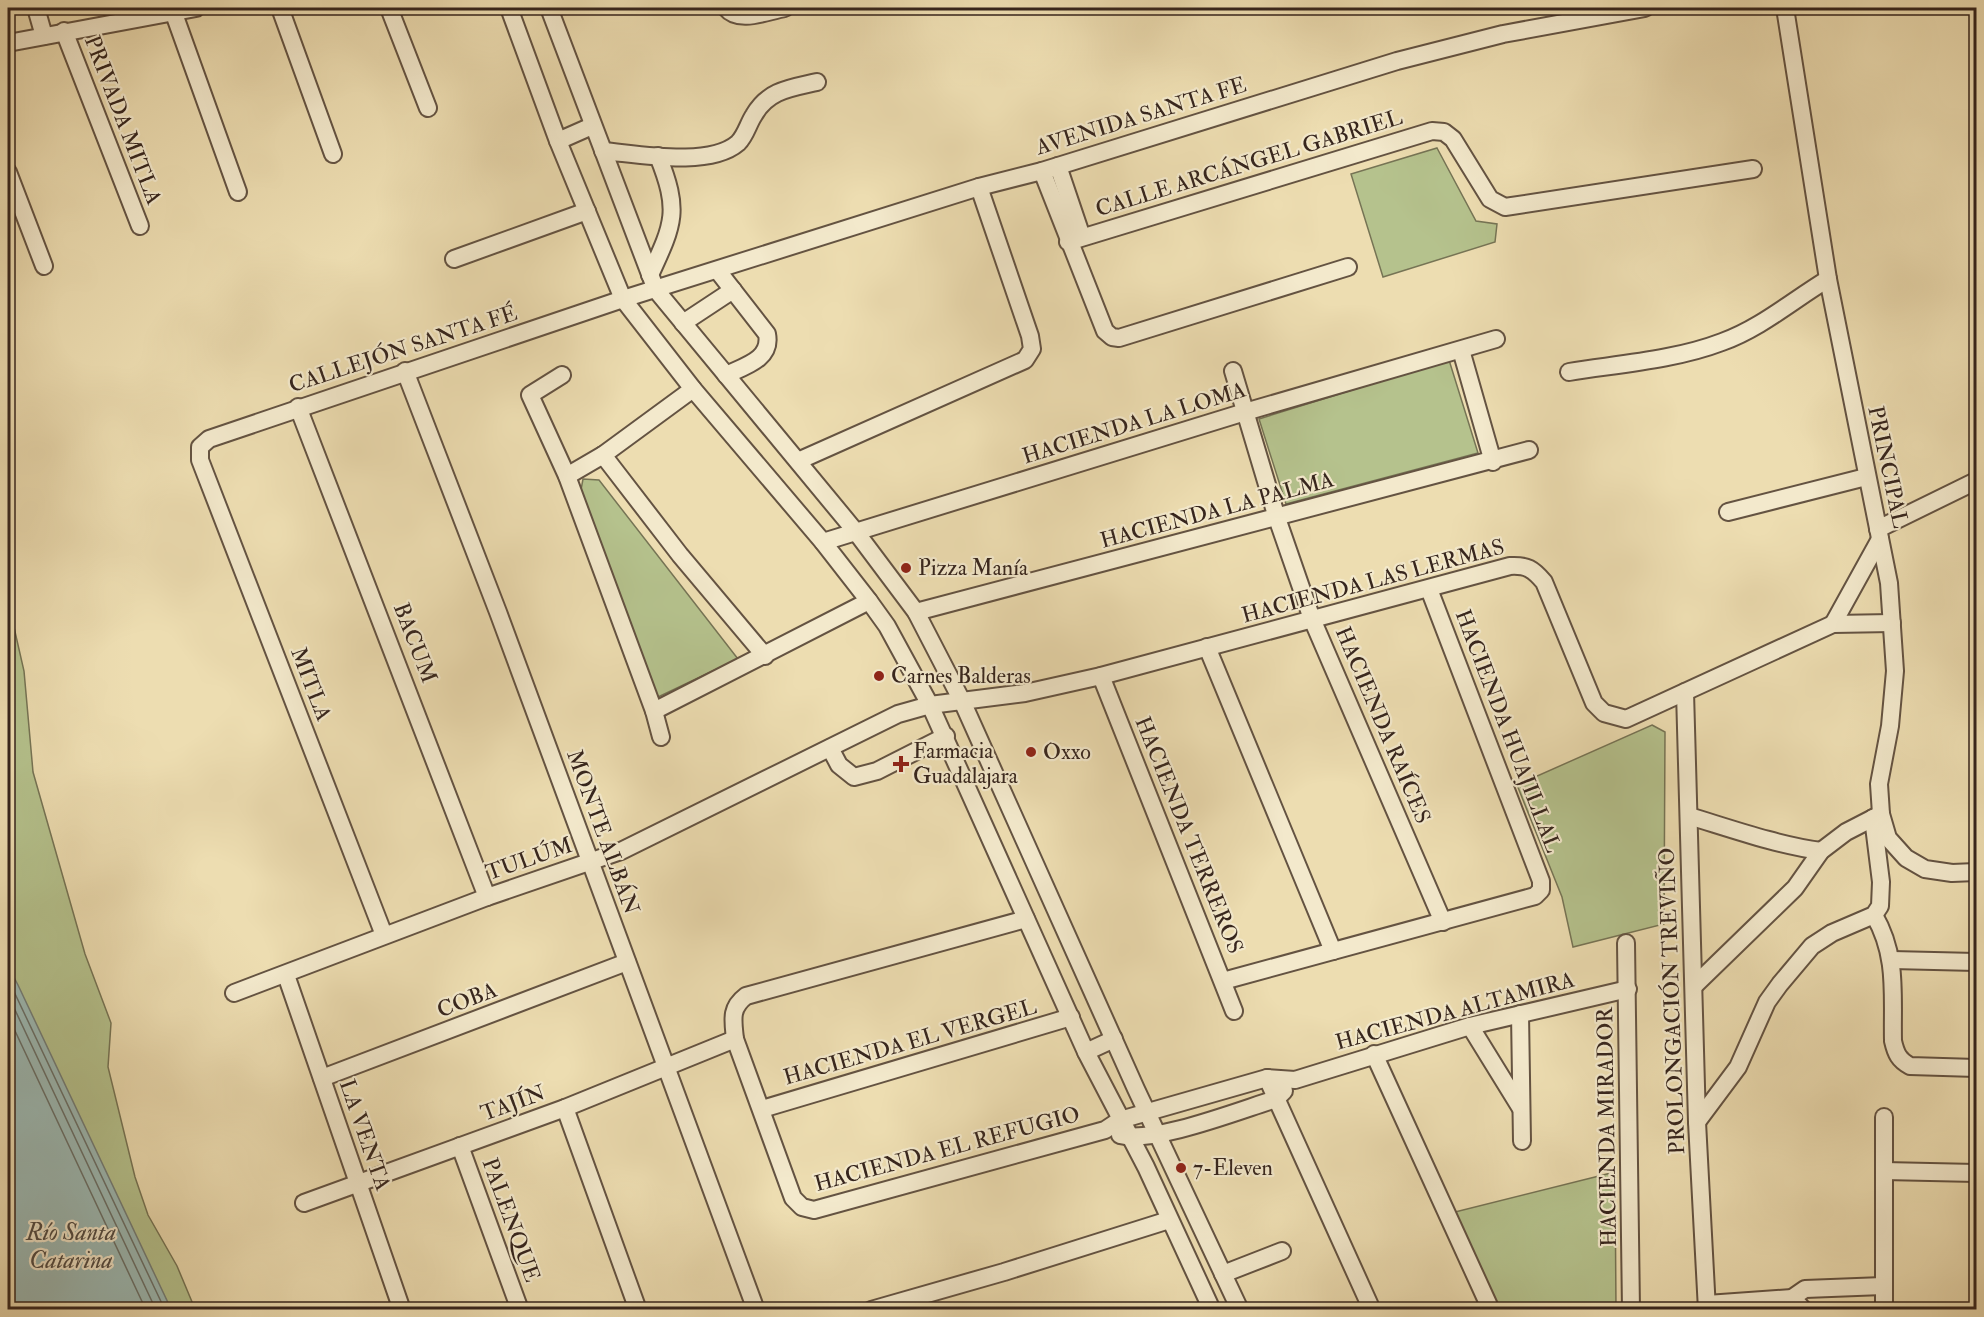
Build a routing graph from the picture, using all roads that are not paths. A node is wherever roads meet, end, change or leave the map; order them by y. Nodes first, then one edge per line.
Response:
1 (36, 8) edge
2 (196, 8) edge
3 (280, 8) edge
4 (389, 8) edge
5 (509, 8) edge
6 (549, 8) edge
7 (726, 8) edge
8 (785, 8) edge
9 (1645, 8) edge
10 (1785, 8) edge
11 (153, 11) edge
12 (173, 11) junction
13 (64, 31) junction
14 (44, 36) junction
15 (8, 43) edge
16 (817, 82) dead end
17 (428, 108) dead end
18 (592, 126) junction
19 (558, 141) junction
20 (603, 151) junction
21 (333, 154) dead end
22 (658, 156) junction
23 (1050, 168) junction
24 (1753, 168) dead end
25 (8, 172) edge
26 (979, 187) junction
27 (238, 192) dead end
28 (588, 211) junction
29 (140, 226) dead end
30 (1075, 240) junction
31 (453, 259) dead end
32 (44, 266) dead end
33 (1348, 267) dead end
34 (718, 271) junction
35 (1828, 279) junction
36 (653, 283) junction
37 (733, 290) junction
38 (623, 299) junction
39 (683, 323) junction
40 (1496, 339) dead end
41 (1461, 350) junction
42 (405, 371) junction
43 (1233, 371) dead end
44 (1569, 372) dead end
45 (561, 375) dead end
46 (726, 375) junction
47 (693, 389) junction
48 (298, 407) junction
49 (1245, 412) junction
50 (200, 447) joint
51 (1529, 450) dead end
52 (603, 455) junction
53 (798, 460) junction
54 (1493, 462) junction
55 (567, 476) junction
56 (1866, 477) junction
57 (1977, 481) edge
58 (1728, 512) dead end
59 (1277, 518) junction
60 (856, 532) junction
61 (1879, 534) junction
62 (823, 542) junction
63 (1429, 589) junction
64 (869, 602) junction
65 (916, 612) junction
66 (1312, 619) junction
67 (1892, 623) junction
68 (1833, 624) junction
69 (1207, 647) junction
70 (765, 656) junction
71 (1101, 676) junction
72 (1685, 692) junction
73 (962, 701) junction
74 (930, 705) junction
75 (654, 711) junction
76 (946, 736) junction
77 (661, 737) dead end
78 (830, 748) junction
79 (1689, 816) junction
80 (1877, 816) junction
81 (1821, 851) junction
82 (590, 862) junction
83 (1977, 872) edge
84 (487, 897) junction
85 (1874, 915) junction
86 (1026, 919) junction
87 (1443, 922) junction
88 (384, 936) junction
89 (1626, 943) dead end
90 (1333, 951) junction
91 (1892, 960) junction
92 (627, 962) junction
93 (1977, 962) edge
94 (286, 975) junction
95 (1223, 981) junction
96 (1694, 987) junction
97 (1628, 989) junction
98 (234, 993) dead end
99 (1234, 1011) dead end
100 (1520, 1014) junction
101 (1071, 1017) junction
102 (1470, 1026) junction
103 (735, 1039) junction
104 (1114, 1039) junction
105 (1086, 1052) junction
106 (1374, 1054) junction
107 (665, 1067) junction
108 (1977, 1068) edge
109 (322, 1078) junction
110 (1267, 1078) junction
111 (1295, 1080) junction
112 (1276, 1099) junction
113 (565, 1108) junction
114 (762, 1108) junction
115 (1521, 1109) junction
116 (1147, 1112) junction
117 (1884, 1117) dead end
118 (1120, 1119) junction
119 (1697, 1122) junction
120 (1105, 1130) junction
121 (1157, 1133) junction
122 (1130, 1137) junction
123 (1522, 1141) dead end
124 (460, 1146) junction
125 (1884, 1171) junction
126 (1977, 1173) edge
127 (357, 1184) junction
128 (304, 1203) dead end
129 (1169, 1220) junction
130 (1282, 1251) dead end
131 (1223, 1274) junction
132 (1883, 1286) junction
133 (1798, 1304) edge
134 (1738, 1306) edge
135 (1707, 1307) edge
136 (402, 1310) edge
137 (520, 1310) edge
138 (638, 1310) edge
139 (756, 1310) edge
140 (871, 1310) edge
141 (1212, 1310) edge
142 (1240, 1310) edge
143 (1372, 1310) edge
144 (1491, 1310) edge
145 (1631, 1310) edge
146 (1884, 1310) edge

1 - 14 street
2 - 12 street
3 - 21 street
4 - 17 street
5 - 19 street
6 - 18 street
7 - 8 street
9 - 23 street, AVENIDA SANTA FE
10 - 35 street, PRINCIPAL
11 - 12 street
11 - 13 street
12 - 27 street
13 - 14 street
13 - 29 street, PRIVADA MITLA
14 - 15 street
16 - 22 street
18 - 19 street
18 - 20 street
19 - 28 street
20 - 22 street
20 - 36 street
22 - 36 street
23 - 26 street, AVENIDA SANTA FE
23 - 30 street
24 - 30 street, CALLE ARCÁNGEL GABRIEL
25 - 32 street
26 - 34 street, AVENIDA SANTA FE
26 - 53 street
28 - 31 street
28 - 38 street
30 - 33 street
34 - 36 street, AVENIDA SANTA FE
34 - 37 street
35 - 44 street
35 - 56 street, PRINCIPAL
36 - 38 street, CALLEJÓN SANTA FÉ
36 - 39 street
37 - 39 street
37 - 46 street
38 - 42 street, CALLEJÓN SANTA FÉ
38 - 47 street
39 - 46 street
40 - 41 street, HACIENDA LA LOMA
41 - 49 street, HACIENDA LA LOMA
41 - 54 street
42 - 48 street, CALLEJÓN SANTA FÉ
42 - 82 street, MONTE ALBÁN
43 - 49 street, HACIENDA RAÍCES
45 - 55 street
46 - 53 street
47 - 52 street
47 - 62 street
48 - 50 street, CALLEJÓN SANTA FÉ
48 - 84 street, BACUM
49 - 59 street, HACIENDA RAÍCES
49 - 60 street, HACIENDA LA LOMA
50 - 88 street, MITLA
51 - 54 street, HACIENDA LA PALMA
52 - 55 street
52 - 70 street
53 - 60 street
54 - 59 street, HACIENDA LA PALMA
55 - 75 street
56 - 58 street
56 - 61 street, PRINCIPAL
57 - 61 street
59 - 65 street, HACIENDA LA PALMA
59 - 66 street, HACIENDA RAÍCES
60 - 62 street, HACIENDA LA LOMA
60 - 65 street
61 - 67 street, PRINCIPAL
61 - 68 street
62 - 64 street
63 - 66 street, HACIENDA LAS LERMAS
63 - 72 street, HACIENDA LAS LERMAS
63 - 87 street, HACIENDA HUAJILLAL
64 - 70 street
64 - 74 street
65 - 73 street
66 - 69 street, HACIENDA LAS LERMAS
66 - 87 street, HACIENDA RAÍCES
67 - 68 street, HACIENDA LAS LERMAS
67 - 80 street, PRINCIPAL
68 - 72 street, HACIENDA LAS LERMAS
69 - 71 street, HACIENDA LAS LERMAS
69 - 90 street
70 - 75 street
71 - 73 street, HACIENDA LAS LERMAS
71 - 95 street, HACIENDA TERREROS
72 - 79 street, PROLONGACIÓN TREVIÑO
73 - 74 street, HACIENDA LAS LERMAS
73 - 104 street
74 - 76 street
74 - 78 street, TULÚM
75 - 77 street
76 - 78 street
76 - 86 street
78 - 82 street, TULÚM
79 - 81 street
79 - 96 street, PROLONGACIÓN TREVIÑO
80 - 81 street
80 - 83 street, PRINCIPAL
80 - 85 street
81 - 96 street
82 - 84 street, TULÚM
82 - 92 street, MONTE ALBÁN
84 - 88 street, TULÚM
85 - 91 street
85 - 119 street
86 - 101 street
86 - 103 street
87 - 90 street
88 - 94 street, TULÚM
89 - 97 street, HACIENDA MIRADOR
90 - 95 street
91 - 93 street
91 - 108 street
92 - 107 street, MONTE ALBÁN
92 - 109 street, COBA
94 - 98 street, TULÚM
94 - 109 street, LA VENTA
95 - 99 street, HACIENDA TERREROS
96 - 119 street, PROLONGACIÓN TREVIÑO
97 - 100 street, HACIENDA ALTAMIRA
97 - 145 street, HACIENDA MIRADOR
100 - 102 street, HACIENDA ALTAMIRA
100 - 115 street
101 - 105 street
101 - 114 street, HACIENDA EL VERGEL
102 - 106 street, HACIENDA ALTAMIRA
102 - 115 street
103 - 107 street, TAJÍN
103 - 114 street
104 - 105 street
104 - 116 street
105 - 118 street
106 - 111 street, HACIENDA ALTAMIRA
106 - 144 street
107 - 113 street, TAJÍN
107 - 139 street, MONTE ALBÁN
109 - 127 street, LA VENTA
110 - 111 street, HACIENDA ALTAMIRA
110 - 112 street
110 - 116 street, HACIENDA ALTAMIRA
111 - 112 street, HACIENDA ALTAMIRA
112 - 121 street, HACIENDA ALTAMIRA
112 - 143 street
113 - 124 street, TAJÍN
113 - 138 street
114 - 120 street, HACIENDA EL REFUGIO
115 - 123 street
116 - 118 street, HACIENDA ALTAMIRA
116 - 121 street
117 - 125 street
118 - 120 street, HACIENDA EL REFUGIO
118 - 122 street
119 - 135 street, PROLONGACIÓN TREVIÑO
120 - 122 street, HACIENDA EL REFUGIO
121 - 122 street, HACIENDA ALTAMIRA
121 - 131 street
122 - 129 street
124 - 127 street, TAJÍN
124 - 137 street, PALENQUE
125 - 126 street
125 - 132 street
127 - 128 street, TAJÍN
127 - 136 street, LA VENTA
129 - 140 street
129 - 141 street
130 - 131 street
131 - 142 street
132 - 133 street
132 - 146 street
133 - 134 street
134 - 135 street

